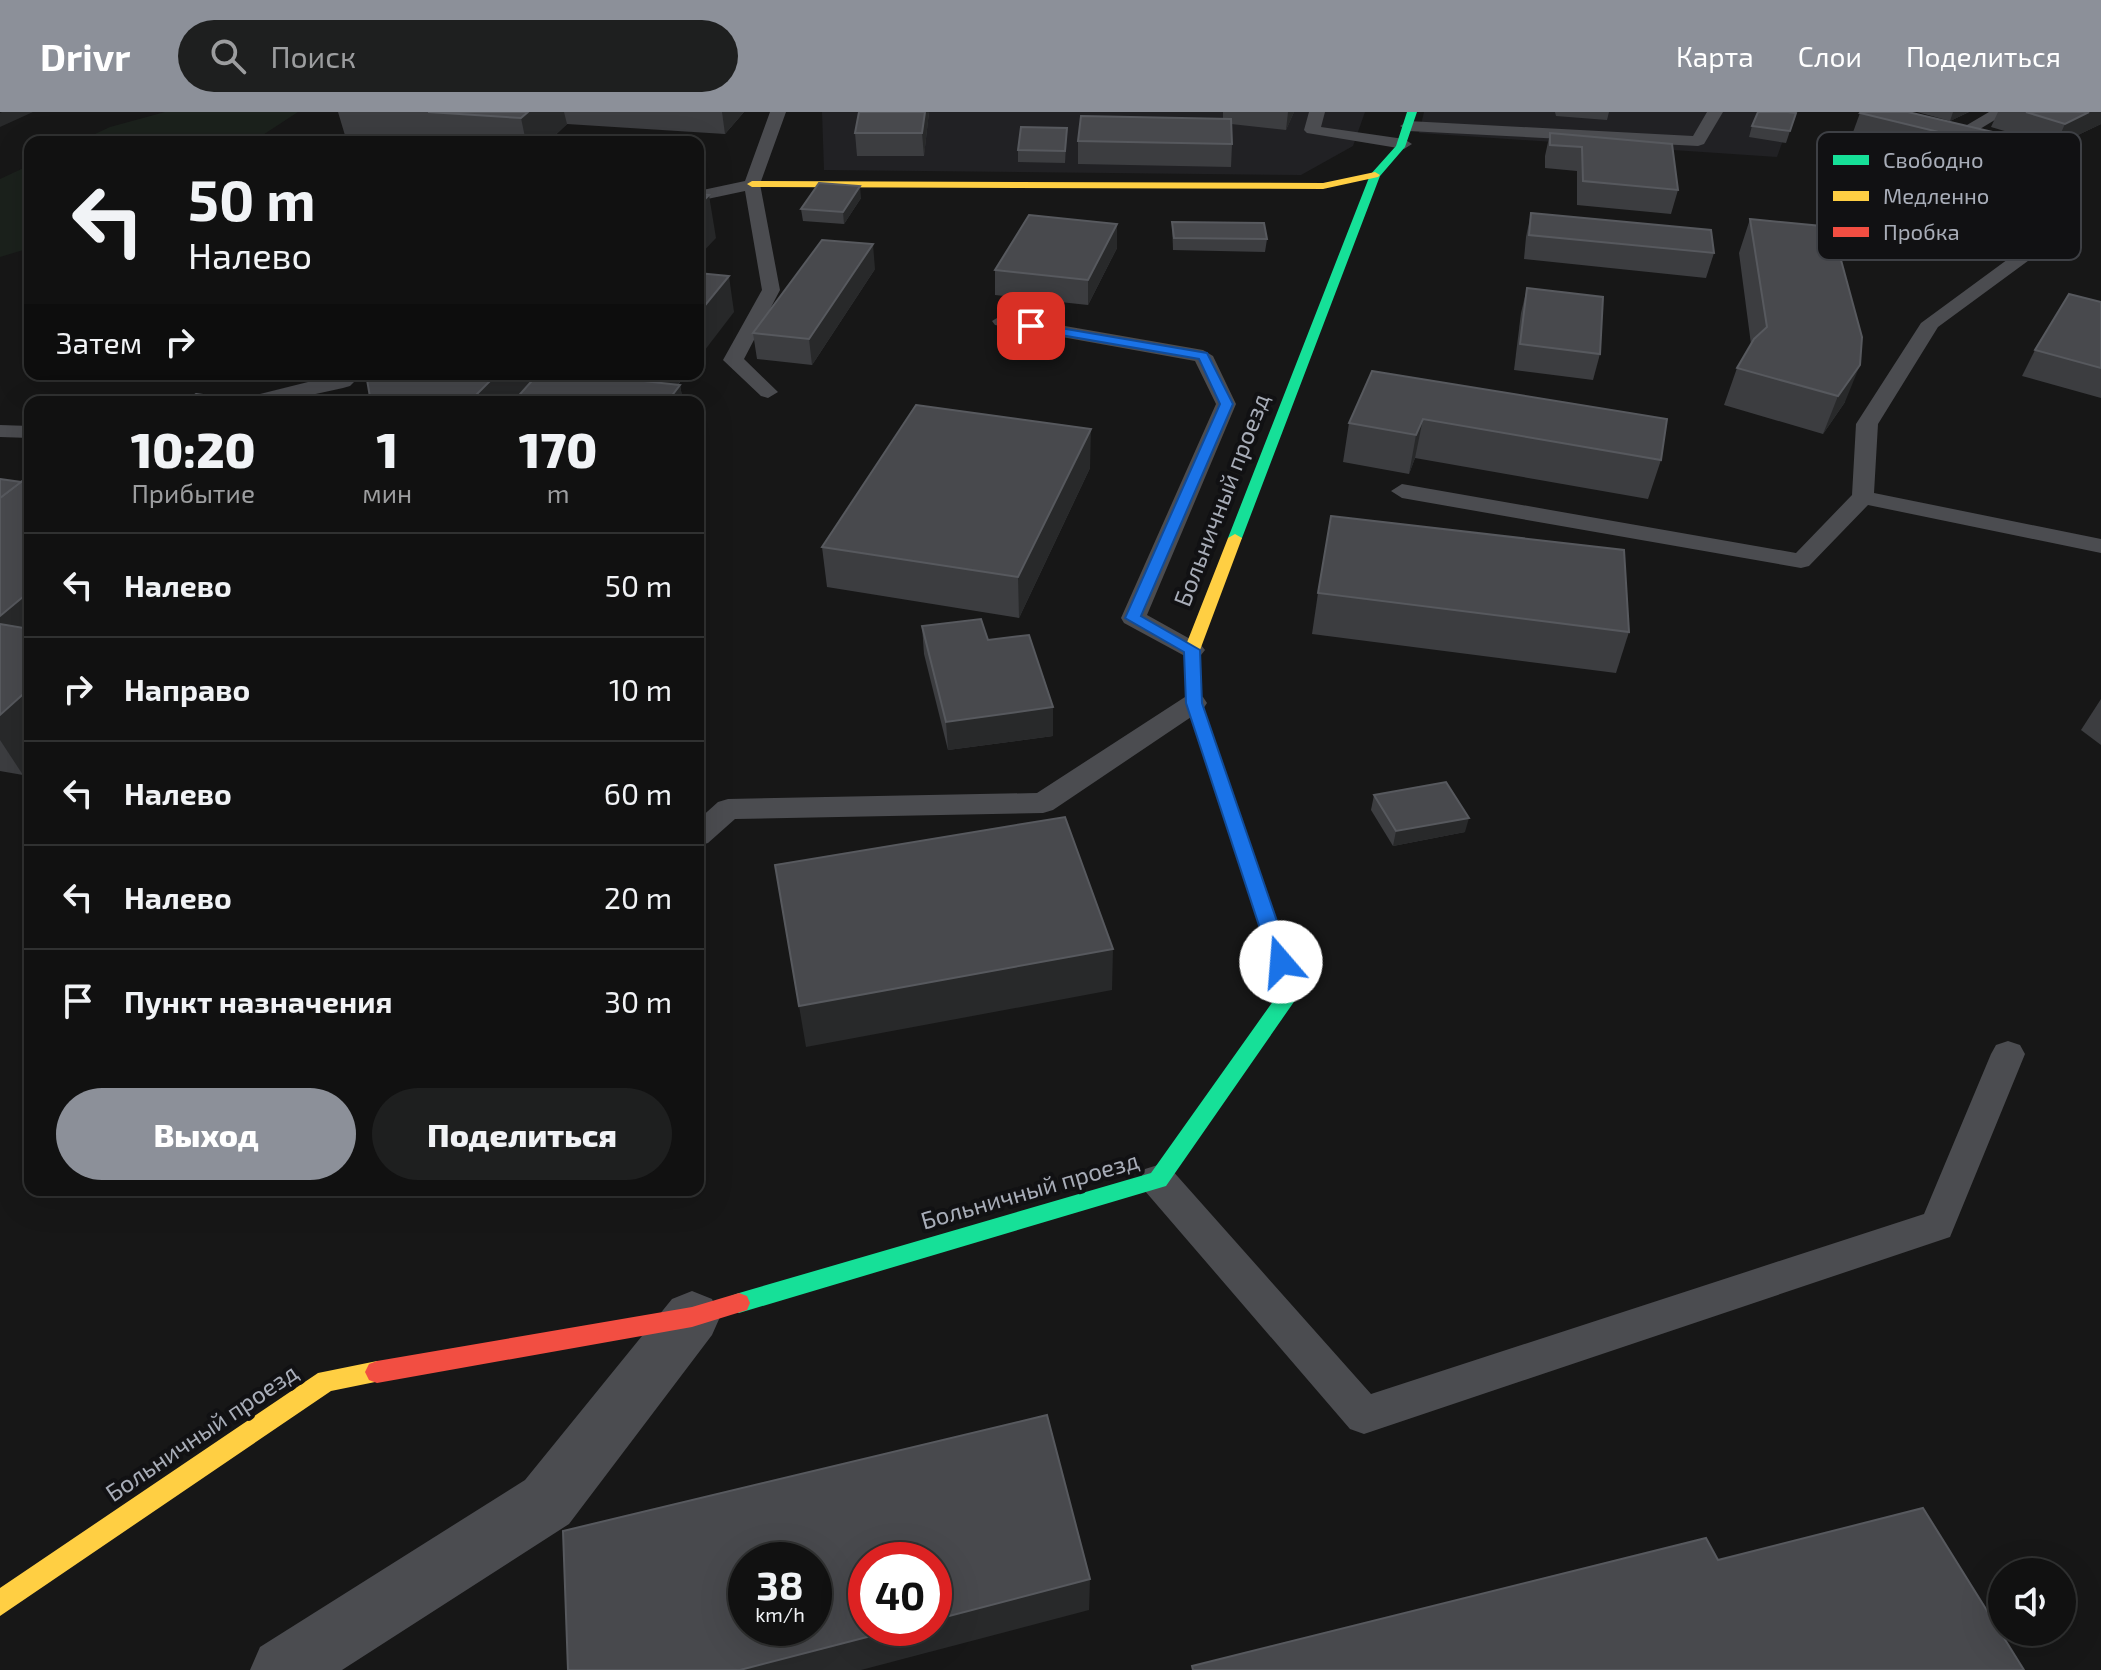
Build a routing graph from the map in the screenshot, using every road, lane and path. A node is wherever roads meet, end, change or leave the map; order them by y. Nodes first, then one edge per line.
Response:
1 (778, 112) edge
2 (1317, 112) edge
3 (1715, 112) edge
4 (2000, 112) edge
5 (1408, 127) edge
6 (1963, 132) edge
7 (1375, 175) junction
8 (704, 180) edge
9 (752, 184) junction
10 (704, 195) edge
11 (2018, 260) edge
12 (1002, 321) dead end
13 (347, 386) edge
14 (768, 392) dead end
15 (287, 396) edge
16 (0, 431) edge
17 (24, 432) edge
18 (1402, 491) dead end
19 (1863, 497) junction
20 (2101, 546) edge
21 (1192, 650) junction
22 (1194, 703) junction
23 (704, 831) edge
24 (2008, 1054) dead end
25 (1158, 1180) junction
26 (692, 1317) junction
27 (0, 1603) edge
28 (283, 1670) edge

1 - 9 lane
2 - 5 lane
3 - 5 lane
4 - 6 lane
5 - 7 street, Больничный проезд
7 - 9 street
7 - 21 street, Больничный проезд
8 - 9 lane
9 - 10 lane
9 - 14 lane
11 - 19 lane
12 - 21 lane
13 - 15 lane
16 - 17 lane
18 - 19 lane
19 - 20 lane
21 - 22 street, Больничный проезд
22 - 23 lane
22 - 25 street, Больничный проезд
24 - 25 lane
25 - 26 street, Больничный проезд
26 - 27 street, Больничный проезд
26 - 28 street

